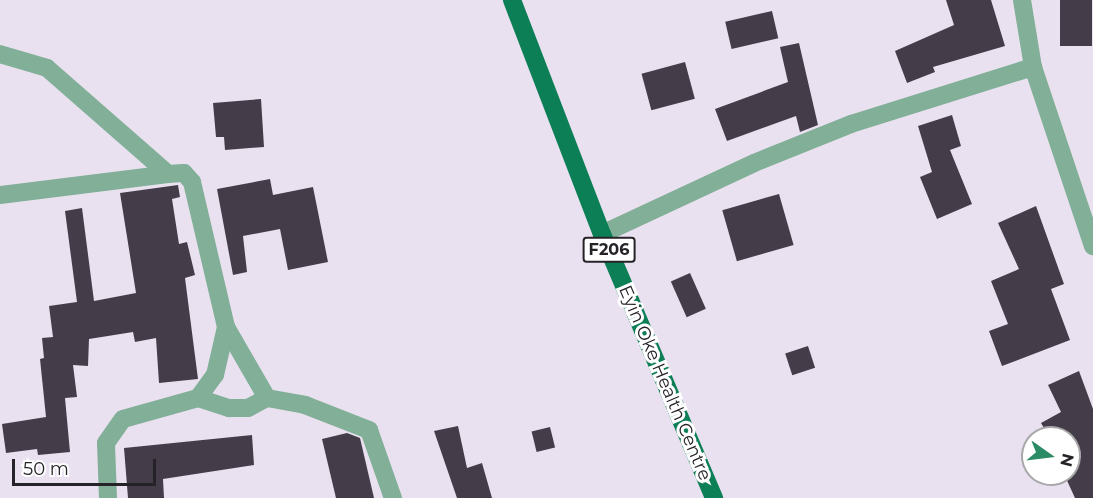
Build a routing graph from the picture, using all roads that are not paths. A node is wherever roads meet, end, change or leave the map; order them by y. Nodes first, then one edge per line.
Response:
1 (512, 0) edge
2 (1022, 0) edge
3 (0, 54) edge
4 (1034, 67) junction
5 (168, 174) junction
6 (0, 195) edge
7 (602, 234) junction
8 (1092, 235) edge
9 (226, 327) junction
10 (198, 398) junction
11 (267, 398) junction
12 (108, 498) edge
13 (393, 498) edge
14 (714, 498) edge

1 - 7 main road, Eyin Oke Health Centre / F206
2 - 4 street
3 - 5 street
4 - 7 street
4 - 8 street
5 - 6 street
5 - 9 street
7 - 14 main road, Eyin Oke Health Centre / F206
9 - 10 street
9 - 11 street
10 - 11 street
10 - 12 street
11 - 13 street

